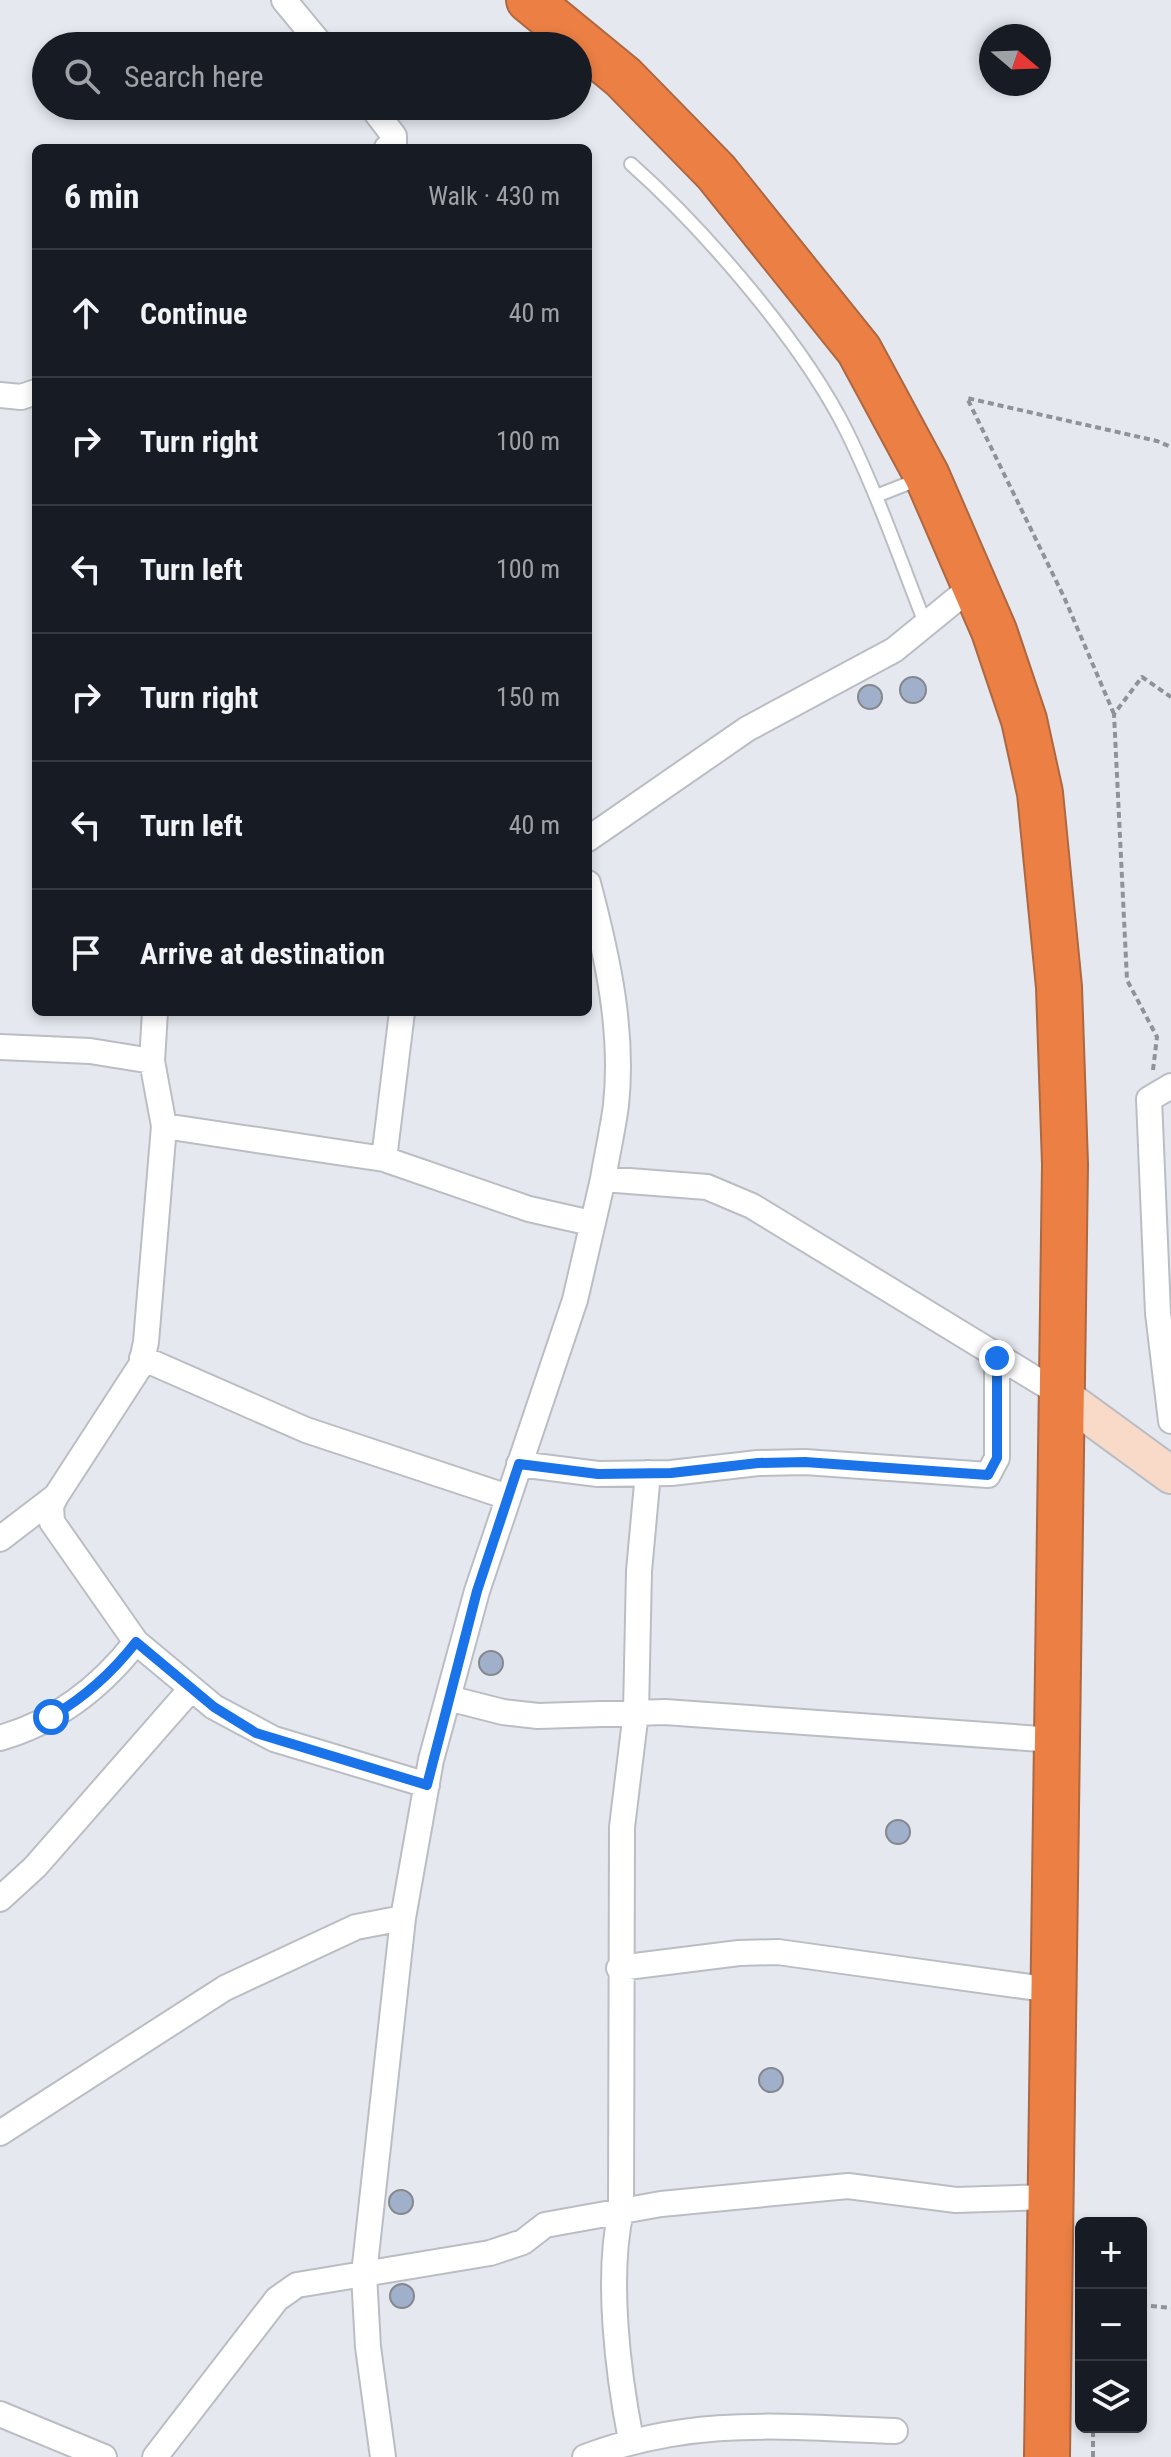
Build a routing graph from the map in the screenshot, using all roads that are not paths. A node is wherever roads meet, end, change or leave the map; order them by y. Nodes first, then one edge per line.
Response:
1 (284, 0) edge
2 (529, 0) edge
3 (310, 32) edge
4 (568, 32) edge
5 (592, 52) edge
6 (382, 120) edge
7 (394, 144) edge
8 (631, 164) dead end
9 (32, 393) edge
10 (0, 395) edge
11 (927, 476) junction
12 (876, 496) junction
13 (975, 584) junction
14 (925, 623) junction
15 (592, 836) edge
16 (592, 898) edge
17 (155, 1016) edge
18 (402, 1016) edge
19 (0, 1047) edge
20 (152, 1061) junction
21 (1171, 1086) edge
22 (164, 1126) junction
23 (384, 1159) junction
24 (603, 1179) junction
25 (591, 1223) junction
26 (142, 1358) junction
27 (997, 1358) junction
28 (1060, 1394) junction
29 (1171, 1421) edge
30 (519, 1464) junction
31 (648, 1473) junction
32 (1171, 1475) edge
33 (56, 1496) junction
34 (508, 1497) junction
35 (0, 1539) edge
36 (136, 1642) junction
37 (191, 1689) junction
38 (448, 1698) junction
39 (636, 1712) junction
40 (0, 1738) edge
41 (1055, 1740) junction
42 (427, 1785) junction
43 (0, 1899) edge
44 (403, 1918) junction
45 (619, 1968) junction
46 (1052, 1990) junction
47 (0, 2133) edge
48 (1049, 2197) junction
49 (621, 2211) junction
50 (364, 2274) junction
51 (0, 2414) edge
52 (895, 2431) dead end
53 (631, 2440) junction
54 (104, 2457) edge
55 (155, 2457) edge
56 (383, 2457) edge
57 (585, 2457) edge
58 (1047, 2457) edge

1 - 3 street
2 - 4 highway
5 - 11 highway
6 - 7 street
8 - 12 lane
9 - 10 street
11 - 12 lane
11 - 13 highway
12 - 14 lane
13 - 14 street
13 - 28 highway
14 - 15 street
16 - 24 street
17 - 20 street
18 - 23 street
19 - 20 street
20 - 22 street
21 - 29 street
22 - 23 street
22 - 26 street
23 - 25 street
24 - 25 street
24 - 27 street
25 - 30 street
26 - 33 street
26 - 34 street
27 - 28 street
27 - 31 street
28 - 32 street
28 - 41 highway
30 - 31 street
30 - 34 street
31 - 39 street
33 - 35 street
33 - 36 street
34 - 38 street
36 - 37 street
36 - 40 street
37 - 42 street
37 - 43 street
38 - 39 street
38 - 42 street
39 - 41 street
39 - 45 street
41 - 46 highway
42 - 44 street
44 - 47 street
44 - 50 street
45 - 46 street
45 - 49 street
46 - 48 highway
48 - 49 street
48 - 58 highway
49 - 50 street
49 - 53 street
50 - 55 street
50 - 56 street
51 - 54 street
52 - 53 street
53 - 57 street

